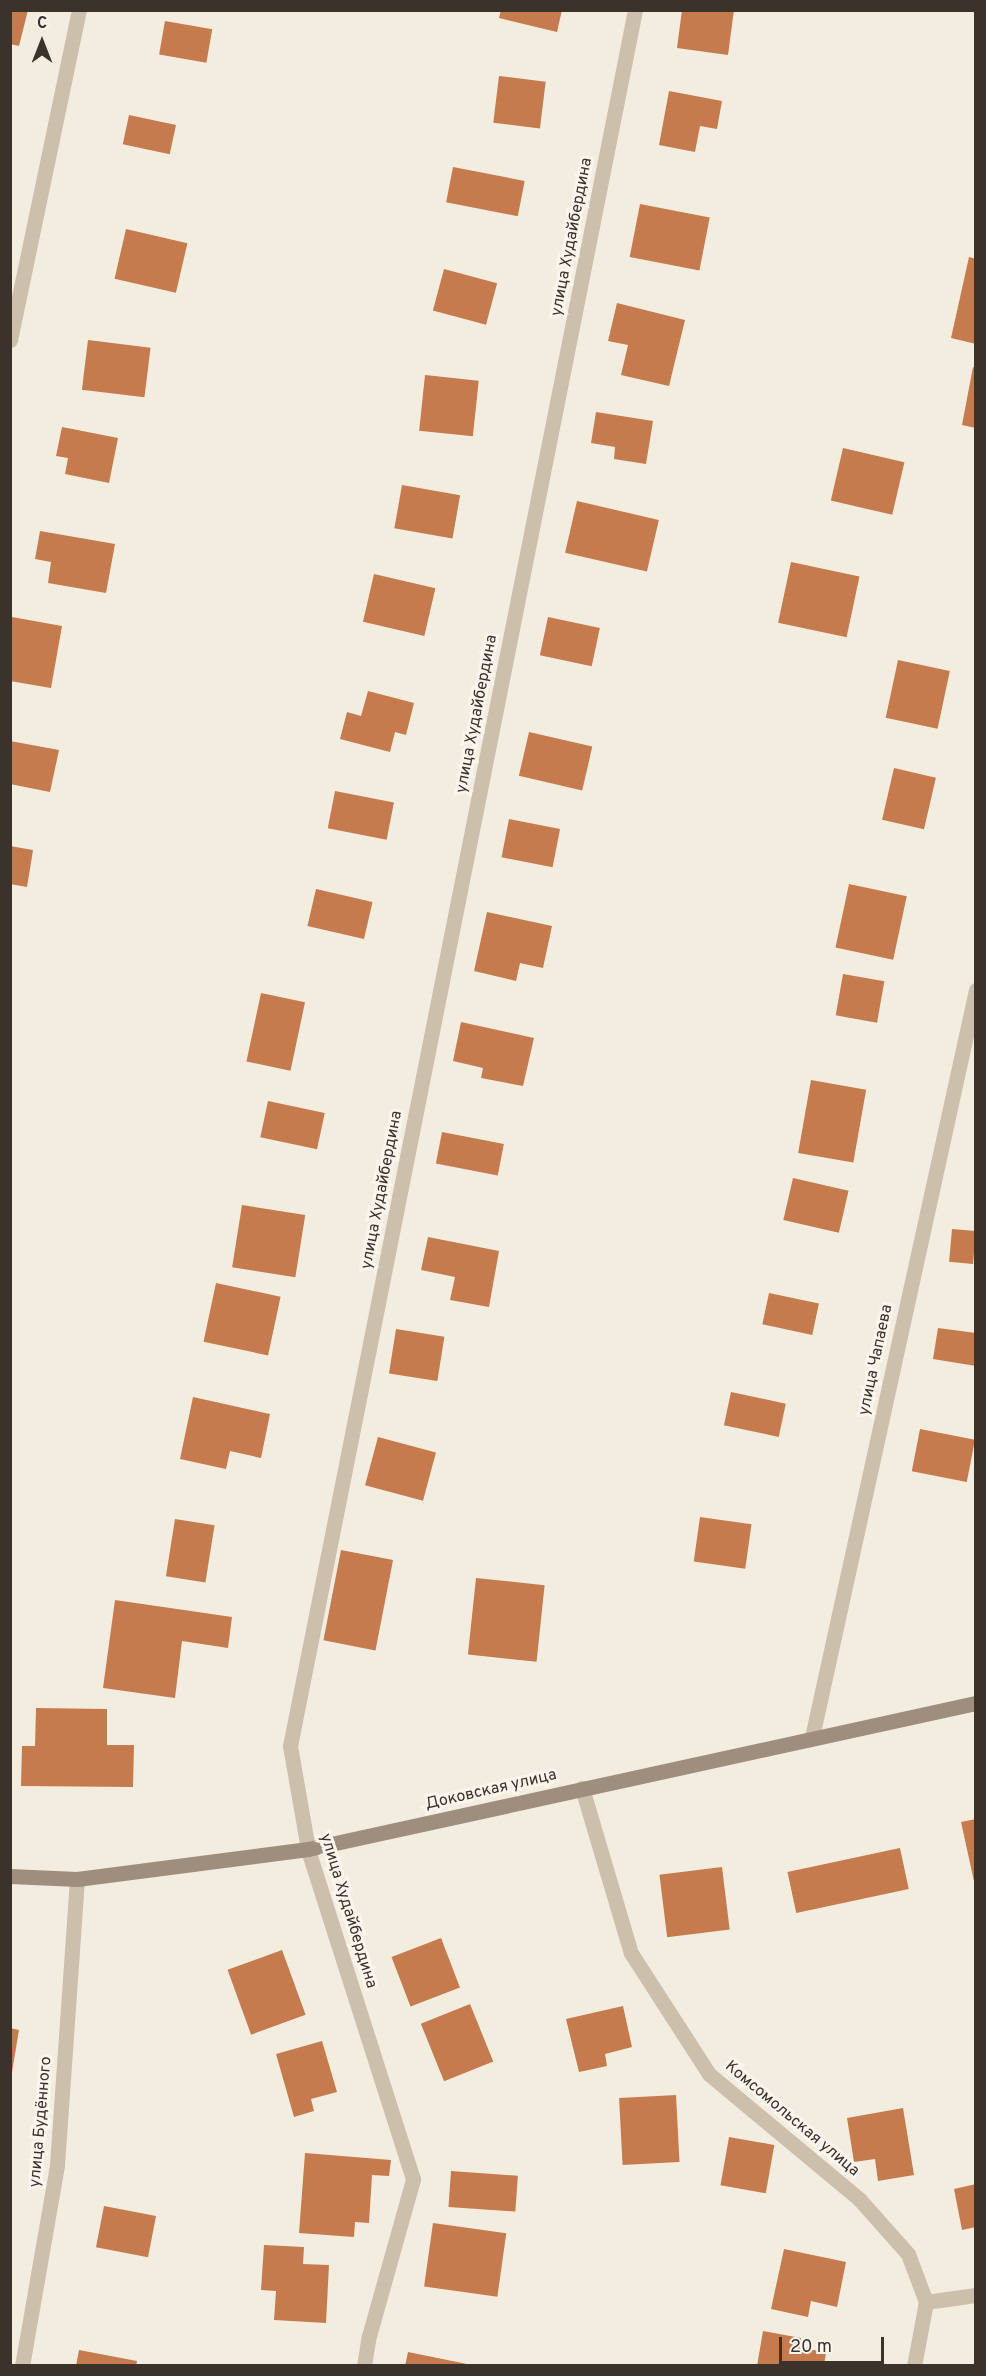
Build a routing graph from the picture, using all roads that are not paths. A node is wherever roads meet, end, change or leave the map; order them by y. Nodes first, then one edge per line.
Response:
1 (79, 10) edge
2 (635, 10) edge
3 (10, 340) edge
4 (975, 990) edge
5 (975, 1703) edge
6 (812, 1737) junction
7 (582, 1788) junction
8 (308, 1849) junction
9 (10, 1876) edge
10 (76, 1879) junction
11 (975, 2295) edge
12 (926, 2302) junction
13 (22, 2366) edge
14 (364, 2366) edge
15 (914, 2366) edge

1 - 3 street
2 - 8 street, улица Худайбердина
4 - 6 street, улица Чапаева
5 - 6 main road, Доковская улица
6 - 7 main road, Доковская улица
7 - 8 main road, Доковская улица
7 - 12 street, Комсомольская улица
8 - 10 main road, Доковская улица
8 - 14 street, улица Худайбердина
9 - 10 main road, Доковская улица
10 - 13 street, улица Будённого
11 - 12 street
12 - 15 street

